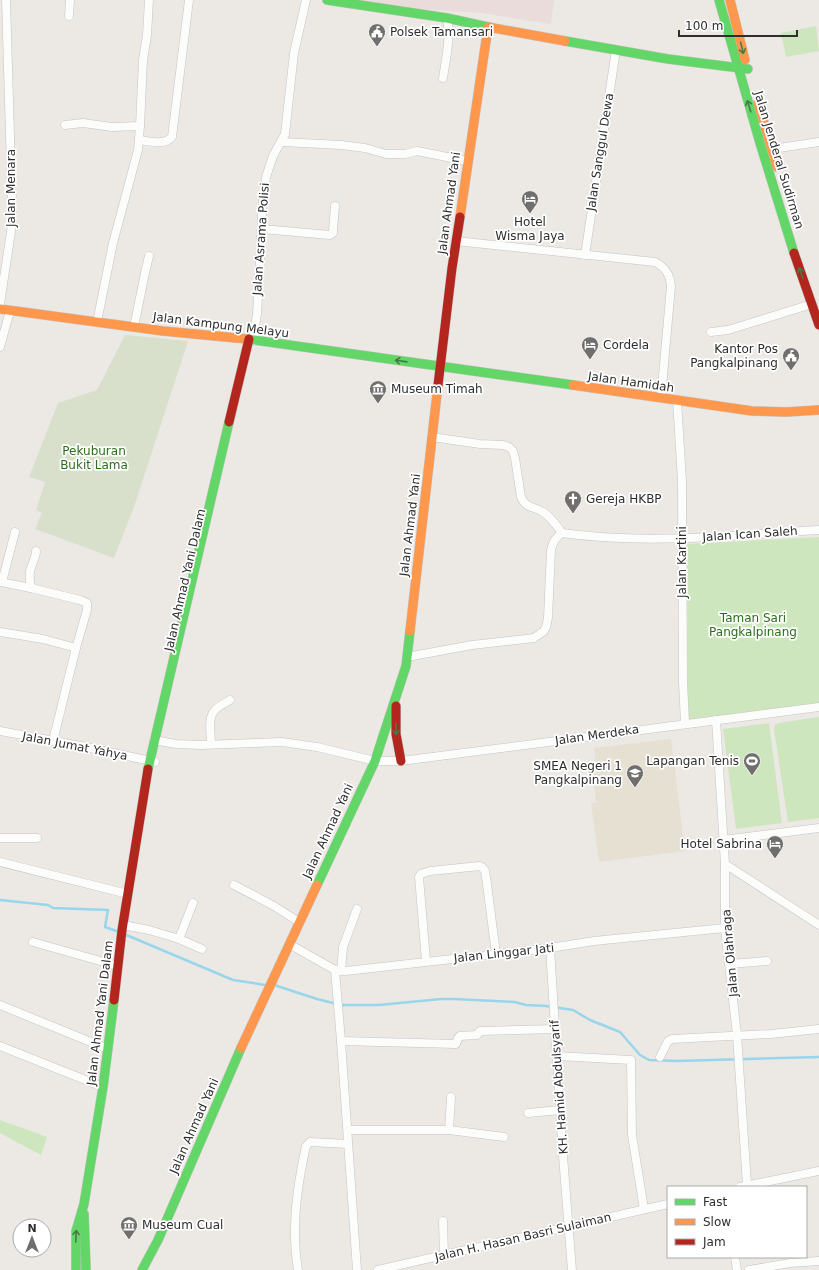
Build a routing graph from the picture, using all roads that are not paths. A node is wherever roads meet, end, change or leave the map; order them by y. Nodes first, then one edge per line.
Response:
1 (6, 0) edge
2 (70, 0) edge
3 (149, 0) edge
4 (189, 0) edge
5 (306, 0) edge
6 (327, 0) edge
7 (719, 0) edge
8 (730, 0) edge
9 (69, 16) dead end
10 (447, 18) junction
11 (488, 27) junction
12 (616, 50) junction
13 (738, 67) junction
14 (748, 69) junction
15 (443, 78) dead end
16 (65, 124) dead end
17 (140, 126) junction
18 (139, 140) junction
19 (282, 142) junction
20 (819, 142) edge
21 (772, 149) junction
22 (467, 161) junction
23 (335, 206) dead end
24 (795, 226) dead end
25 (262, 229) junction
26 (456, 241) junction
27 (584, 255) junction
28 (149, 256) dead end
29 (806, 260) dead end
30 (1, 287) edge
31 (0, 304) edge
32 (816, 305) edge
33 (0, 309) edge
34 (10, 311) junction
35 (97, 322) junction
36 (819, 325) edge
37 (134, 327) junction
38 (712, 332) dead end
39 (253, 338) junction
40 (0, 347) edge
41 (440, 367) junction
42 (661, 398) junction
43 (677, 400) junction
44 (819, 410) edge
45 (432, 437) junction
46 (819, 530) edge
47 (15, 532) dead end
48 (562, 533) junction
49 (681, 538) junction
50 (36, 550) dead end
51 (1, 582) edge
52 (31, 588) junction
53 (0, 632) edge
54 (76, 648) junction
55 (407, 657) junction
56 (395, 697) junction
57 (230, 700) dead end
58 (819, 707) edge
59 (716, 720) junction
60 (685, 723) junction
61 (0, 731) edge
62 (157, 740) junction
63 (53, 741) junction
64 (211, 744) junction
65 (374, 761) junction
66 (401, 761) junction
67 (152, 762) junction
68 (819, 828) edge
69 (0, 838) edge
70 (37, 838) dead end
71 (723, 840) junction
72 (0, 862) edge
73 (725, 864) junction
74 (234, 885) dead end
75 (128, 894) junction
76 (193, 903) dead end
77 (357, 909) dead end
78 (299, 922) junction
79 (819, 925) edge
80 (123, 927) junction
81 (725, 928) junction
82 (179, 939) junction
83 (33, 942) dead end
84 (289, 944) junction
85 (550, 948) junction
86 (202, 949) dead end
87 (496, 954) junction
88 (426, 961) junction
89 (767, 961) dead end
90 (730, 964) junction
91 (118, 966) junction
92 (338, 970) junction
93 (0, 1006) edge
94 (555, 1029) junction
95 (819, 1029) edge
96 (737, 1035) junction
97 (341, 1041) junction
98 (0, 1046) edge
99 (108, 1049) junction
100 (557, 1056) junction
101 (660, 1057) dead end
102 (103, 1087) junction
103 (451, 1097) dead end
104 (560, 1110) junction
105 (528, 1113) dead end
106 (348, 1130) junction
107 (449, 1130) junction
108 (504, 1137) dead end
109 (348, 1144) junction
110 (819, 1171) edge
111 (743, 1186) edge
112 (84, 1204) junction
113 (667, 1204) edge
114 (644, 1209) junction
115 (443, 1221) dead end
116 (568, 1227) junction
117 (158, 1240) junction
118 (444, 1255) junction
119 (735, 1258) edge
120 (819, 1261) edge
121 (76, 1270) edge
122 (86, 1270) edge
123 (142, 1270) edge
124 (151, 1270) edge
125 (298, 1270) edge
126 (357, 1270) edge
127 (378, 1270) edge
128 (572, 1270) edge
129 (737, 1270) edge
130 (749, 1270) edge

1 - 30 street, Jalan Menara
2 - 9 street
3 - 17 street
4 - 18 street
5 - 19 street, Jalan Asrama Polisi
6 - 10 main road
7 - 13 main road, Jalan Jenderal Sudirman
8 -> 14 main road, Jalan Jenderal Sudirman
10 - 11 main road
10 - 15 street
11 - 12 main road
11 - 22 main road, Jalan Ahmad Yani
12 - 13 main road
12 - 27 street, Jalan Sanggul Dewa
13 - 14 main road
32 -> 13 main road, Jalan Jenderal Sudirman
14 - 21 main road, Jalan Jenderal Sudirman
16 - 17 street
17 - 18 street
18 - 35 street
19 - 22 street
19 - 25 street, Jalan Asrama Polisi
20 - 21 street
21 - 24 main road, Jalan Jenderal Sudirman
22 - 26 main road, Jalan Ahmad Yani
23 - 25 street
25 - 39 street, Jalan Asrama Polisi
26 - 27 street
26 - 41 main road, Jalan Ahmad Yani
27 - 42 street
28 - 37 street
29 - 32 main road, Jalan Jenderal Sudirman
30 - 31 street, Jalan Menara
32 - 36 main road, Jalan Jenderal Sudirman
32 - 38 street
33 - 34 main road, Jalan Kampung Melayu
34 - 35 main road, Jalan Kampung Melayu
34 - 40 street
35 - 37 main road, Jalan Kampung Melayu
37 - 39 main road, Jalan Kampung Melayu
41 -> 39 main road, Jalan Kampung Melayu
39 - 62 main road, Jalan Ahmad Yani Dalam
41 - 42 main road, Jalan Hamidah
41 - 45 main road, Jalan Ahmad Yani
42 - 43 main road, Jalan Hamidah
43 - 44 main road, Jalan Hamidah
43 - 49 street, Jalan Kartini
45 - 48 street
45 - 55 main road, Jalan Ahmad Yani
46 - 49 street, Jalan Ican Saleh
47 - 51 street
48 - 49 street, Jalan Ican Saleh
48 - 55 street
49 - 60 street, Jalan Kartini
50 - 52 street
51 - 52 street
52 - 54 street
53 - 54 street
54 - 63 street
55 - 56 main road, Jalan Ahmad Yani
56 - 65 main road, Jalan Ahmad Yani
56 -> 66 main road
57 - 64 street
58 - 59 street, Jalan Merdeka
59 - 60 street, Jalan Merdeka
59 - 71 street, Jalan Olahraga
60 - 66 street, Jalan Merdeka
61 - 63 street, Jalan Jumat Yahya
62 - 64 street, Jalan Merdeka
62 - 67 main road, Jalan Ahmad Yani Dalam
63 - 67 street, Jalan Jumat Yahya
64 - 65 street, Jalan Merdeka
65 - 66 street, Jalan Merdeka
65 - 78 main road, Jalan Ahmad Yani
67 - 75 main road, Jalan Ahmad Yani Dalam
68 - 71 street
69 - 70 street
71 - 73 street, Jalan Olahraga
72 - 75 street
73 - 79 street
73 - 81 street, Jalan Olahraga
74 - 78 street
75 - 80 main road, Jalan Ahmad Yani Dalam
76 - 82 street
77 - 92 street
78 - 84 main road, Jalan Ahmad Yani
80 - 82 street
80 - 91 main road, Jalan Ahmad Yani Dalam
81 - 85 street, Jalan Linggar Jati
81 - 90 street, Jalan Olahraga
82 - 86 street
83 - 91 street
84 - 92 street
84 - 117 main road, Jalan Ahmad Yani
85 - 87 street, Jalan Linggar Jati
85 - 94 street, KH. Hamid Abdulsyarif
87 - 88 street, Jalan Linggar Jati
87 - 88 street
88 - 92 street, Jalan Linggar Jati
89 - 90 street
90 - 96 street, Jalan Olahraga
91 - 99 main road, Jalan Ahmad Yani Dalam
92 - 97 street
93 - 99 street
94 - 97 street
94 - 100 street, KH. Hamid Abdulsyarif
95 - 96 street
96 - 101 street
96 - 111 street, Jalan Olahraga
97 - 106 street
98 - 102 street
99 - 102 main road, Jalan Ahmad Yani Dalam
100 - 104 street, KH. Hamid Abdulsyarif
100 - 114 street
102 - 112 main road, Jalan Ahmad Yani Dalam
103 - 107 street
104 - 105 street
104 - 116 street, KH. Hamid Abdulsyarif
106 - 107 street
106 - 109 street
107 - 108 street
109 - 125 street
109 - 126 street
110 - 111 street
121 -> 112 main road, Jalan Ahmad Yani Dalam
112 - 122 main road, Jalan Ahmad Yani Dalam
113 - 114 street, Jalan H. Hasan Basri Sulaiman
114 - 116 street, Jalan H. Hasan Basri Sulaiman
115 - 118 street
116 - 118 street, Jalan H. Hasan Basri Sulaiman
116 - 128 street, KH. Hamid Abdulsyarif
117 - 123 main road, Jalan Ahmad Yani
117 - 124 main road, Jalan Ahmad Yani
118 - 127 street, Jalan H. Hasan Basri Sulaiman
119 - 129 street
120 - 130 street

